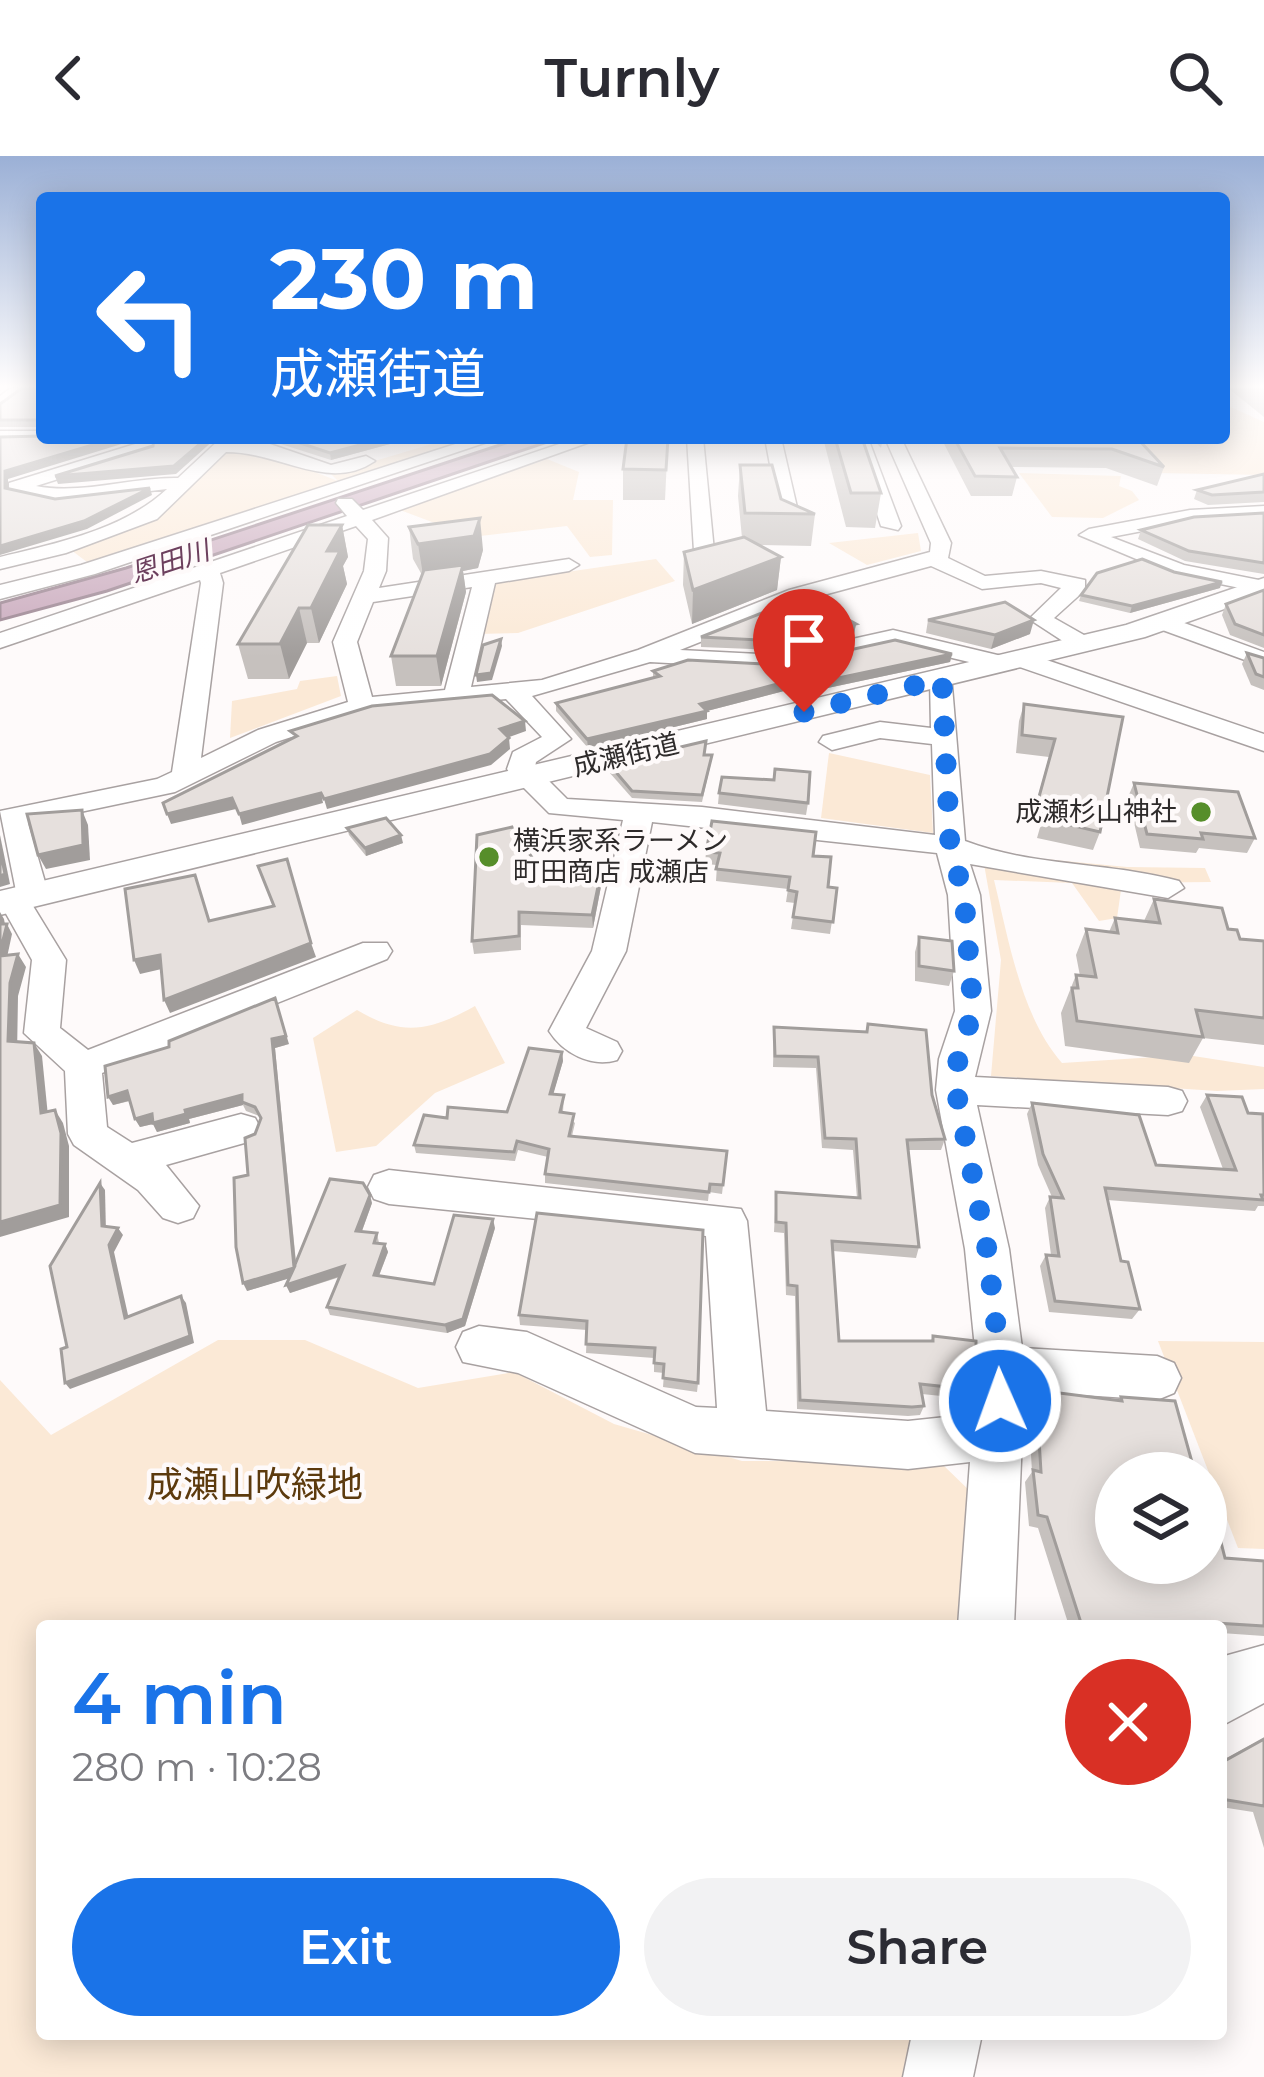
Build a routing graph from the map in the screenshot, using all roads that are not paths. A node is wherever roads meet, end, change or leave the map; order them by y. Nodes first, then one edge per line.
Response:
1 (42, 478) edge
2 (188, 478) edge
3 (403, 478) edge
4 (442, 478) edge
5 (707, 478) edge
6 (781, 478) edge
7 (874, 478) edge
8 (911, 478) edge
9 (184, 484) junction
10 (762, 486) edge
11 (783, 486) junction
12 (878, 488) junction
13 (916, 489) junction
14 (7, 490) edge
15 (1217, 495) edge
16 (346, 503) junction
17 (1263, 513) edge
18 (891, 526) dead end
19 (792, 529) edge
20 (21, 533) edge
21 (104, 535) junction
22 (704, 551) edge
23 (933, 559) junction
24 (0, 562) edge
25 (569, 565) dead end
26 (208, 569) junction
27 (485, 578) junction
28 (1260, 589) edge
29 (0, 592) edge
30 (365, 597) junction
31 (1165, 623) junction
32 (0, 640) edge
33 (1083, 644) junction
34 (646, 655) junction
35 (1264, 660) edge
36 (1012, 661) junction
37 (942, 679) junction
38 (514, 692) junction
39 (456, 696) junction
40 (362, 706) junction
41 (944, 737) junction
42 (832, 742) dead end
43 (1258, 742) edge
44 (1264, 775) edge
45 (185, 777) junction
46 (529, 778) junction
47 (638, 814) junction
48 (6, 818) edge
49 (949, 841) junction
50 (1131, 857) dead end
51 (1168, 887) dead end
52 (16, 900) edge
53 (375, 951) dead end
54 (604, 1051) dead end
55 (83, 1066) junction
56 (956, 1090) junction
57 (1168, 1101) dead end
58 (241, 1129) dead end
59 (129, 1160) junction
60 (389, 1186) dead end
61 (178, 1206) dead end
62 (479, 1347) dead end
63 (1001, 1368) junction
64 (1157, 1378) dead end
65 (743, 1433) junction
66 (999, 1435) junction
67 (986, 1620) edge
68 (1264, 1674) edge
69 (1227, 1691) edge
70 (946, 2040) edge
71 (938, 2077) edge

1 - 14 street
2 - 9 street
3 - 16 street
4 - 16 street
5 - 22 street
6 - 11 street
7 - 12 street
8 - 13 street
9 - 14 street
9 - 21 street
10 - 11 street
11 - 19 street
12 - 13 street
12 - 18 street
13 - 23 street
15 - 17 street
16 - 26 street
16 - 29 street
16 - 30 street
17 - 28 street
20 - 21 street
21 - 24 street
23 - 33 street
23 - 34 street
25 - 27 street
26 - 32 street
26 - 45 street
27 - 30 street
27 - 39 street
28 - 31 main road, 成瀬街道
30 - 40 street
31 - 33 main road, 成瀬街道
31 - 35 street
33 - 36 main road, 成瀬街道
34 - 36 street
34 - 38 street
36 - 37 main road, 成瀬街道
36 - 43 street
37 - 41 street
37 - 46 main road, 成瀬街道
38 - 39 street
38 - 46 street
39 - 40 street
40 - 45 street
41 - 42 street
41 - 49 street
43 - 44 street
45 - 48 street
46 - 47 street
46 - 52 main road, 成瀬街道
47 - 49 street
47 - 54 street
48 - 52 street
49 - 50 street
49 - 51 street
49 - 56 street
52 - 55 street
53 - 55 street
55 - 59 street
56 - 57 street
56 - 63 street
58 - 59 street
59 - 61 street
60 - 65 street
62 - 65 street
63 - 64 street
63 - 66 street
65 - 66 street
66 - 67 street
68 - 69 street
70 - 71 street

